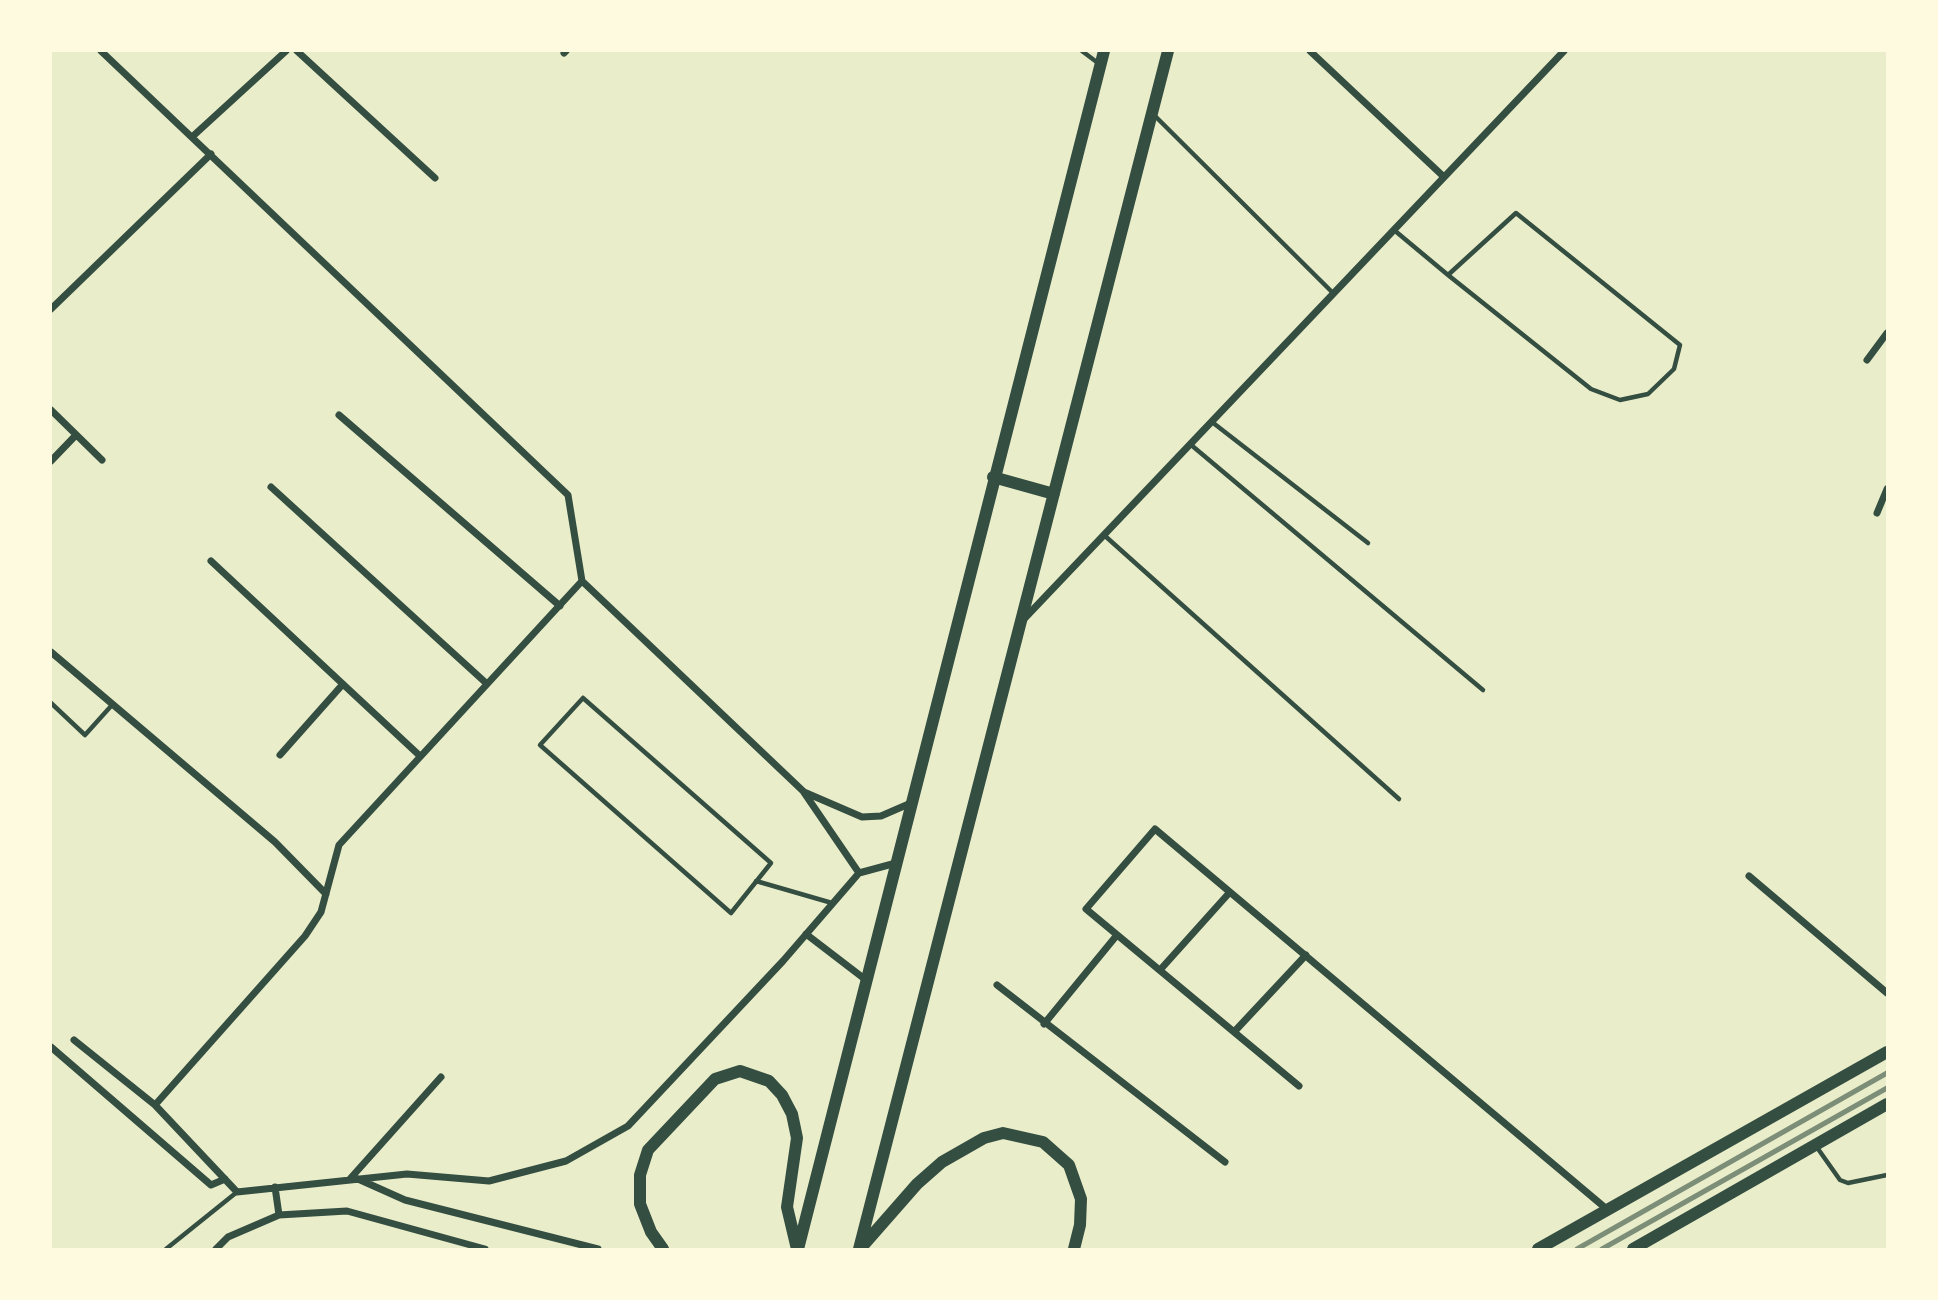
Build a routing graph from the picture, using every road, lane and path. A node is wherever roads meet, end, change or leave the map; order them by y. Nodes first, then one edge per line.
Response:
1 (101, 51) edge
2 (286, 51) edge
3 (297, 51) edge
4 (1083, 51) edge
5 (1104, 51) edge
6 (1168, 51) edge
7 (1310, 51) edge
8 (1564, 51) edge
9 (1100, 65) junction
10 (1152, 113) junction
11 (192, 137) junction
12 (211, 154) junction
13 (1444, 177) junction
14 (435, 178) dead end
15 (1394, 230) junction
16 (1448, 275) junction
17 (1333, 293) junction
18 (51, 309) edge
19 (1887, 333) edge
20 (1867, 360) dead end
21 (51, 410) edge
22 (339, 415) dead end
23 (1211, 422) junction
24 (76, 435) junction
25 (1190, 444) junction
26 (102, 460) dead end
27 (51, 461) edge
28 (993, 477) junction
29 (271, 487) dead end
30 (1887, 489) edge
31 (1054, 494) junction
32 (1877, 513) dead end
33 (1104, 535) junction
34 (1368, 543) dead end
35 (211, 561) dead end
36 (582, 581) junction
37 (560, 606) junction
38 (1021, 622) junction
39 (51, 652) edge
40 (486, 683) junction
41 (343, 684) junction
42 (1483, 690) dead end
43 (51, 703) edge
44 (113, 704) junction
45 (281, 755) dead end
46 (419, 755) junction
47 (803, 791) junction
48 (1399, 799) dead end
49 (911, 803) junction
50 (896, 863) junction
51 (859, 873) junction
52 (1749, 876) dead end
53 (756, 881) junction
54 (1230, 892) junction
55 (326, 894) junction
56 (833, 903) junction
57 (806, 934) junction
58 (1117, 935) junction
59 (1306, 956) junction
60 (1160, 970) junction
61 (866, 980) junction
62 (997, 985) dead end
63 (1887, 993) edge
64 (1044, 1024) junction
65 (1234, 1032) junction
66 (74, 1040) dead end
67 (51, 1049) edge
68 (1887, 1052) edge
69 (441, 1077) dead end
70 (1299, 1086) dead end
71 (1887, 1104) edge
72 (155, 1105) junction
73 (1815, 1146) junction
74 (1224, 1162) dead end
75 (1887, 1175) edge
76 (225, 1179) junction
77 (353, 1179) junction
78 (275, 1187) junction
79 (237, 1192) junction
80 (1609, 1211) junction
81 (279, 1215) junction
82 (166, 1249) edge
83 (216, 1249) edge
84 (485, 1249) edge
85 (598, 1249) edge
86 (663, 1249) edge
87 (797, 1249) edge
88 (859, 1249) edge
89 (1074, 1249) edge
90 (1538, 1249) edge
91 (1633, 1249) edge

1 - 11 street
2 - 11 street
3 - 14 street
4 - 9 lane
5 - 9 main road
6 - 10 main road
7 - 13 street
8 - 13 street
9 - 28 main road
10 - 17 lane
10 - 31 main road
11 - 12 street
12 - 18 street
12 - 36 street
13 - 15 street
15 - 16 lane
15 - 17 street
16 - 16 lane
17 - 23 street
19 - 20 street
21 - 24 street
22 - 37 street
23 - 25 street
23 - 34 lane
24 - 26 street
24 - 27 street
25 - 33 street
25 - 42 lane
28 - 31 main road
28 - 49 main road
29 - 40 street
30 - 32 street
31 - 38 main road
33 - 38 street
33 - 48 lane
35 - 41 street
36 - 37 street
36 - 47 street
37 - 40 street
38 - 88 main road
39 - 44 street
40 - 46 street
41 - 45 street
41 - 46 street
43 - 44 lane
44 - 55 street
46 - 55 street
47 - 49 street
47 - 51 street
49 - 50 main road
50 - 51 street
50 - 61 main road
51 - 56 street
52 - 63 street
53 - 53 lane
53 - 56 lane
54 - 58 street
54 - 59 street
54 - 60 street
55 - 72 street
56 - 57 street
57 - 61 street
57 - 77 street
58 - 60 street
58 - 64 street
59 - 65 street
59 - 80 street
60 - 65 street
61 - 87 main road
62 - 64 street
64 - 74 street
65 - 70 street
66 - 72 street
67 - 76 street
68 - 80 main road
69 - 77 street
71 - 73 main road
72 - 76 street
73 - 75 lane
73 - 91 main road
76 - 79 street
77 - 78 street
77 - 85 street
78 - 79 street
78 - 81 street
79 - 82 lane
80 - 90 main road
81 - 83 street
81 - 84 street
86 - 87 main road
88 - 89 main road

